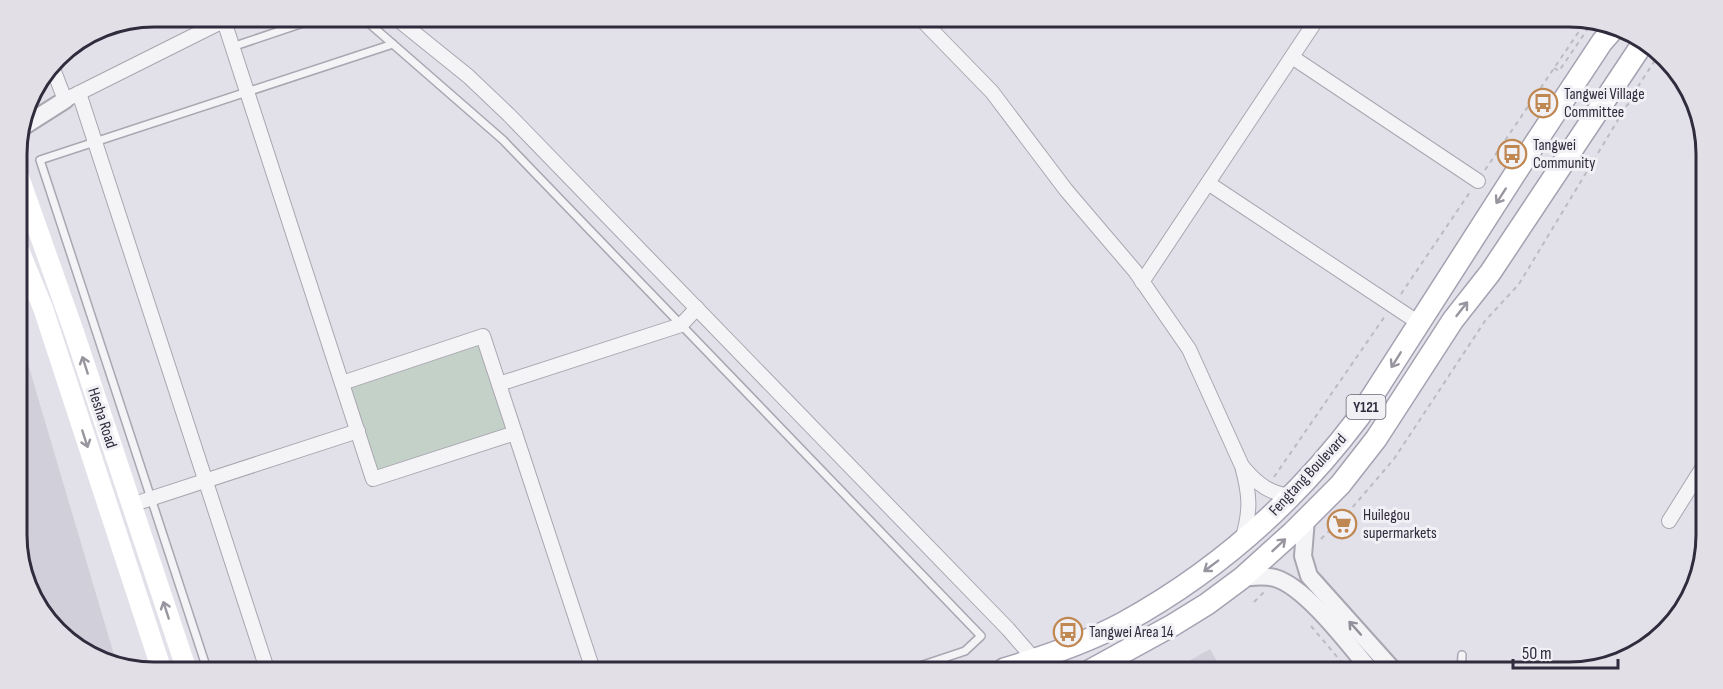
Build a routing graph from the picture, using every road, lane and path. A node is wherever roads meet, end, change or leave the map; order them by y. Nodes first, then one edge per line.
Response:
1 (211, 27) edge
2 (228, 27) edge
3 (291, 27) edge
4 (373, 27) edge
5 (407, 27) edge
6 (929, 27) edge
7 (1312, 27) edge
8 (1581, 28) edge
9 (1588, 28) edge
10 (1604, 33) edge
11 (393, 44) junction
12 (232, 47) junction
13 (1639, 47) edge
14 (1292, 57) junction
15 (1655, 61) edge
16 (1554, 68) junction
17 (56, 73) edge
18 (247, 92) junction
19 (72, 97) junction
20 (1634, 100) dead end
21 (1627, 105) junction
22 (35, 110) edge
23 (31, 122) edge
24 (95, 142) junction
25 (1520, 166) junction
26 (1478, 181) junction
27 (1208, 183) junction
28 (1549, 183) junction
29 (27, 199) edge
30 (27, 269) edge
31 (1142, 282) junction
32 (1393, 305) junction
33 (697, 308) junction
34 (1419, 323) junction
35 (681, 324) junction
36 (342, 383) junction
37 (499, 384) junction
38 (358, 431) junction
39 (515, 433) junction
40 (1242, 466) junction
41 (1696, 478) edge
42 (206, 481) junction
43 (1266, 489) junction
44 (1294, 496) junction
45 (151, 499) junction
46 (131, 505) junction
47 (1306, 519) junction
48 (1669, 520) dead end
49 (1242, 541) junction
50 (1303, 556) junction
51 (1242, 578) junction
52 (1276, 579) junction
53 (1254, 602) dead end
54 (1307, 622) dead end
55 (1462, 655) dead end
56 (1035, 660) junction
57 (159, 662) edge
58 (184, 662) edge
59 (205, 662) edge
60 (265, 662) edge
61 (590, 662) edge
62 (932, 662) edge
63 (1028, 662) edge
64 (1106, 662) edge
65 (1341, 662) edge
66 (1363, 662) edge
67 (1386, 662) edge
68 (1462, 662) edge

1 - 19 street
2 - 12 street
3 - 12 lane
4 - 11 lane
5 - 33 street
6 - 31 street
7 - 14 street
8 - 16 path
9 - 16 path
10 - 25 main road, Fengtang Boulevard / Y121
11 - 18 lane
11 - 35 lane
12 - 18 street
13 - 28 main road, Fengtang Boulevard / Y121
14 - 26 street
14 - 27 street
15 - 21 path
16 - 26 path
17 - 19 street
18 - 24 lane
18 - 36 street
19 - 22 street
19 - 23 street
19 - 24 street
20 - 21 path
21 - 50 path
24 - 42 street
24 - 45 lane
25 - 28 main road
25 -> 34 main road, Fengtang Boulevard / Y121
26 - 32 path
27 - 31 street
27 - 32 street
47 -> 28 main road, Fengtang Boulevard / Y121
46 -> 29 main road, Hesha Road
30 -> 57 main road, Hesha Road
31 - 40 street
32 - 34 street
32 - 43 path
33 - 35 street
33 - 56 street
34 -> 44 main road, Fengtang Boulevard / Y121
35 - 37 street
35 - 62 lane
36 - 37 street
36 - 38 street
37 - 39 street
38 - 39 street
38 - 42 street
39 - 61 street
40 - 43 street
40 - 49 street
41 - 48 street
42 - 45 street
42 - 60 street
43 - 44 street
44 - 49 main road, Fengtang Boulevard / Y121
45 - 46 street
45 - 59 lane
58 -> 46 main road, Hesha Road
47 - 50 street
51 -> 47 main road, Fengtang Boulevard / Y121
49 -> 56 main road, Fengtang Boulevard / Y121
67 -> 50 street
51 - 52 street
51 - 64 main road, Fengtang Boulevard / Y121
52 - 53 path
52 - 66 street
54 - 65 path
55 - 68 lane
56 - 63 main road, Fengtang Boulevard / Y121

